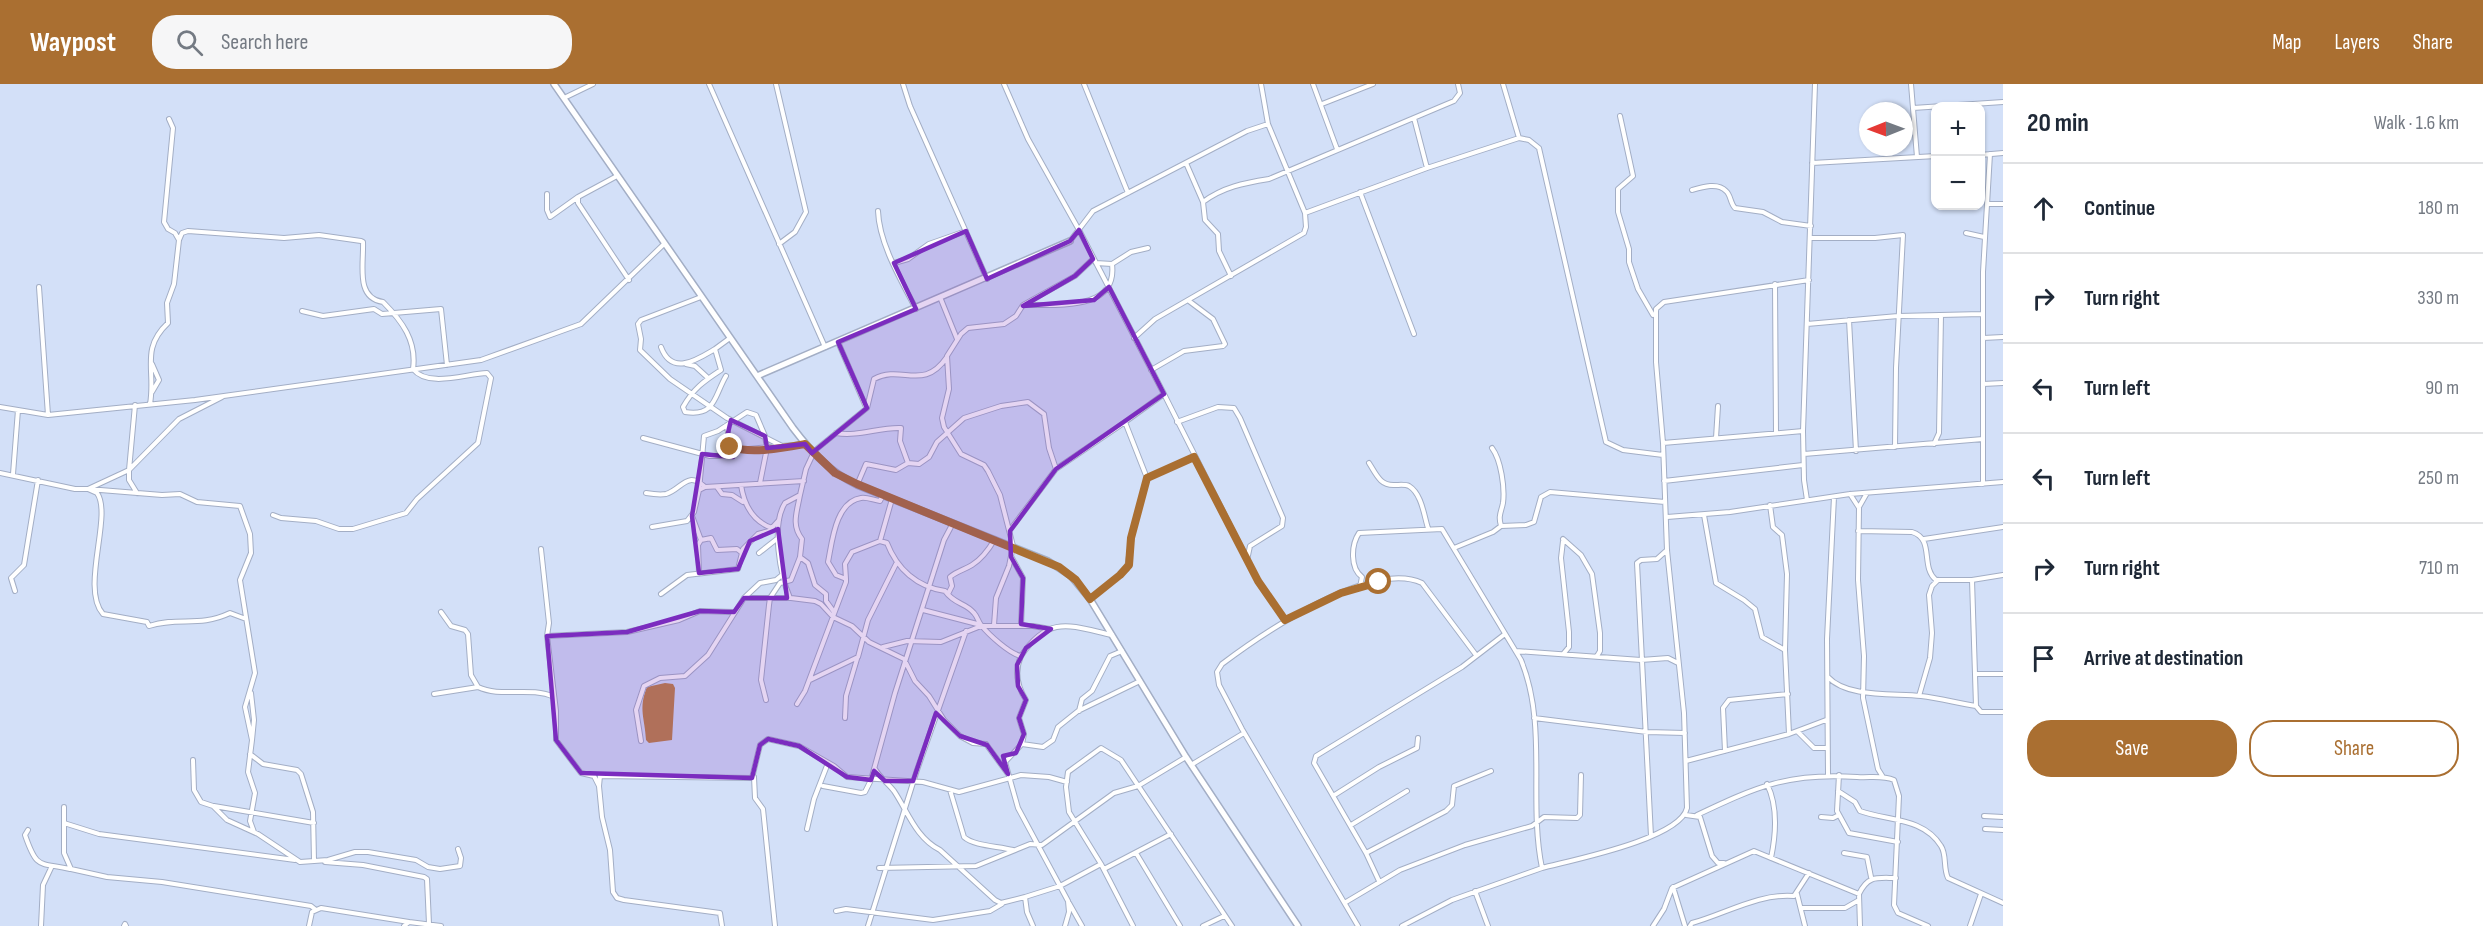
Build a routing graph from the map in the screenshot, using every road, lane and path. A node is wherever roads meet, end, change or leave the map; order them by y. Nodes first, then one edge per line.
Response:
1 (554, 84) edge
2 (593, 84) edge
3 (710, 84) edge
4 (776, 84) edge
5 (903, 84) edge
6 (1004, 84) edge
7 (1084, 84) edge
8 (1261, 84) edge
9 (1313, 84) edge
10 (1458, 84) edge
11 (1503, 84) edge
12 (1815, 84) edge
13 (1911, 84) edge
14 (1371, 85) edge
15 (564, 98) junction
16 (1912, 102) edge
17 (2003, 102) edge
18 (1322, 104) junction
19 (1913, 108) joint
20 (1620, 116) dead end
21 (1414, 118) junction
22 (169, 119) dead end
23 (1268, 124) junction
24 (1520, 138) junction
25 (1337, 149) junction
26 (2003, 153) edge
27 (1985, 154) edge
28 (1990, 154) junction
29 (1931, 156) edge
30 (1917, 157) junction
31 (1186, 163) junction
32 (1812, 163) junction
33 (1427, 168) junction
34 (1287, 171) junction
35 (617, 176) junction
36 (1692, 190) dead end
37 (1360, 192) junction
38 (547, 194) dead end
39 (1128, 194) junction
40 (578, 197) junction
41 (1203, 202) junction
42 (1989, 204) junction
43 (2003, 204) edge
44 (878, 211) dead end
45 (1305, 213) junction
46 (1811, 226) junction
47 (1079, 230) junction
48 (966, 231) junction
49 (1966, 233) dead end
50 (1984, 237) junction
51 (1811, 238) junction
52 (179, 240) junction
53 (1070, 241) joint
54 (664, 244) junction
55 (779, 244) junction
56 (1148, 248) dead end
57 (1095, 261) junction
58 (894, 263) junction
59 (1112, 264) junction
60 (1231, 276) junction
61 (629, 279) junction
62 (987, 279) junction
63 (1809, 280) junction
64 (1775, 284) junction
65 (1109, 286) junction
66 (39, 287) dead end
67 (701, 297) junction
68 (940, 297) junction
69 (1189, 301) junction
70 (1023, 305) junction
71 (916, 309) junction
72 (302, 311) dead end
73 (395, 313) junction
74 (1982, 314) junction
75 (1654, 315) junction
76 (1941, 315) junction
77 (1898, 316) junction
78 (1850, 320) junction
79 (1807, 324) junction
80 (1414, 334) dead end
81 (2003, 337) edge
82 (730, 338) junction
83 (1134, 338) junction
84 (1983, 338) junction
85 (957, 340) junction
86 (838, 342) junction
87 (661, 347) dead end
88 (826, 347) junction
89 (715, 349) junction
90 (947, 356) junction
91 (685, 363) junction
92 (447, 364) junction
93 (413, 369) junction
94 (1151, 370) junction
95 (726, 376) dead end
96 (757, 376) junction
97 (707, 377) junction
98 (2003, 383) edge
99 (1983, 384) junction
100 (691, 393) junction
101 (1164, 394) junction
102 (224, 395) junction
103 (150, 404) junction
104 (135, 405) junction
105 (1718, 406) dead end
106 (0, 407) edge
107 (710, 407) junction
108 (867, 408) junction
109 (18, 410) junction
110 (48, 415) junction
111 (729, 419) junction
112 (1125, 422) junction
113 (1178, 422) junction
114 (727, 426) junction
115 (1803, 431) junction
116 (835, 433) junction
117 (1776, 433) junction
118 (949, 434) junction
119 (765, 436) junction
120 (643, 438) dead end
121 (1716, 438) junction
122 (1983, 439) junction
123 (1663, 443) junction
124 (805, 444) junction
125 (1934, 444) junction
126 (782, 446) junction
127 (1895, 447) junction
128 (767, 448) junction
129 (1492, 448) dead end
130 (739, 450) junction
131 (1856, 451) junction
132 (813, 453) junction
133 (702, 454) junction
134 (1804, 454) junction
135 (1663, 455) junction
136 (1194, 457) junction
137 (908, 463) junction
138 (1369, 463) dead end
139 (1803, 465) junction
140 (1056, 469) junction
141 (129, 471) junction
142 (0, 473) edge
143 (13, 474) junction
144 (1147, 478) junction
145 (38, 480) junction
146 (804, 481) junction
147 (1664, 481) junction
148 (699, 482) junction
149 (2003, 482) edge
150 (760, 483) junction
151 (857, 484) junction
152 (1983, 484) junction
153 (741, 485) junction
154 (717, 487) junction
155 (705, 488) junction
156 (88, 489) junction
157 (699, 490) junction
158 (1868, 492) junction
159 (137, 493) junction
160 (646, 493) dead end
161 (1850, 494) junction
162 (800, 495) junction
163 (883, 495) junction
164 (1834, 497) junction
165 (892, 499) junction
166 (1807, 500) junction
167 (1665, 502) junction
168 (744, 503) junction
169 (1770, 505) junction
170 (1859, 508) junction
171 (273, 514) dead end
172 (1704, 515) junction
173 (692, 516) junction
174 (1667, 517) junction
175 (779, 520) junction
176 (953, 522) junction
177 (1501, 526) junction
178 (652, 527) dead end
179 (2003, 527) edge
180 (772, 528) junction
181 (1428, 528) junction
182 (1010, 531) junction
183 (1858, 531) junction
184 (778, 537) junction
185 (995, 539) junction
186 (1924, 539) junction
187 (701, 540) junction
188 (880, 541) junction
189 (1013, 546) junction
190 (1454, 548) junction
191 (541, 549) dead end
192 (1667, 550) junction
193 (742, 553) junction
194 (759, 553) dead end
195 (801, 556) junction
196 (1011, 557) junction
197 (1247, 561) junction
198 (897, 564) junction
199 (699, 573) junction
200 (782, 575) junction
201 (2003, 575) edge
202 (846, 579) junction
203 (1938, 580) junction
204 (1972, 580) junction
205 (783, 581) junction
206 (1360, 587) junction
207 (931, 589) junction
208 (15, 591) dead end
209 (661, 594) dead end
210 (948, 594) junction
211 (744, 598) junction
212 (770, 598) junction
213 (790, 598) junction
214 (1090, 599) junction
215 (923, 609) junction
216 (441, 612) dead end
217 (734, 612) junction
218 (833, 615) junction
219 (246, 619) junction
220 (1285, 620) junction
221 (994, 625) junction
222 (981, 626) junction
223 (1021, 626) junction
224 (1051, 629) junction
225 (966, 631) junction
226 (1505, 634) junction
227 (1112, 635) junction
228 (547, 636) junction
229 (864, 638) junction
230 (913, 641) junction
231 (1569, 647) junction
232 (881, 648) junction
233 (1785, 650) junction
234 (1122, 651) junction
235 (1515, 651) junction
236 (1563, 654) junction
237 (1577, 654) junction
238 (1476, 655) junction
239 (1600, 655) junction
240 (1021, 656) junction
241 (857, 658) junction
242 (1641, 660) junction
243 (907, 663) junction
244 (1678, 663) junction
245 (1976, 674) junction
246 (2003, 674) edge
247 (1828, 676) junction
248 (809, 680) junction
249 (1140, 681) junction
250 (478, 687) junction
251 (250, 690) junction
252 (1863, 693) junction
253 (434, 694) dead end
254 (1788, 694) junction
255 (1919, 696) junction
256 (554, 698) junction
257 (766, 700) dead end
258 (797, 704) dead end
259 (1976, 706) junction
260 (1078, 711) junction
261 (940, 712) junction
262 (2003, 712) edge
263 (845, 718) dead end
264 (1534, 718) junction
265 (1826, 720) junction
266 (1647, 732) junction
267 (1798, 732) junction
268 (1244, 733) junction
269 (1686, 733) junction
270 (1789, 734) junction
271 (1418, 738) dead end
272 (252, 740) junction
273 (641, 741) dead end
274 (1022, 744) junction
275 (1826, 748) junction
276 (1725, 751) junction
277 (250, 754) junction
278 (1186, 757) junction
279 (193, 760) dead end
280 (1686, 761) junction
281 (828, 763) junction
282 (1191, 765) junction
283 (875, 768) junction
284 (1491, 771) dead end
285 (1581, 775) dead end
286 (1828, 775) junction
287 (1839, 775) junction
288 (594, 776) junction
289 (600, 776) junction
290 (754, 776) junction
291 (1008, 777) junction
292 (1883, 777) junction
293 (871, 780) junction
294 (885, 781) junction
295 (914, 781) junction
296 (1066, 782) junction
297 (1767, 784) junction
298 (599, 786) junction
299 (823, 786) dead end
300 (1138, 786) junction
301 (950, 790) junction
302 (1407, 791) dead end
303 (1838, 791) junction
304 (1334, 796) junction
305 (213, 806) junction
306 (64, 807) dead end
307 (905, 809) junction
308 (252, 813) junction
309 (1686, 815) junction
310 (1696, 815) junction
311 (1839, 815) junction
312 (1984, 816) dead end
313 (1821, 817) dead end
314 (2003, 817) edge
315 (1075, 819) junction
316 (1898, 819) junction
317 (1538, 821) junction
318 (64, 823) junction
319 (314, 823) junction
320 (1351, 825) junction
321 (807, 829) dead end
322 (1986, 829) dead end
323 (28, 830) dead end
324 (2003, 830) edge
325 (254, 832) junction
326 (1171, 834) junction
327 (1651, 837) junction
328 (1898, 843) junction
329 (1036, 844) junction
330 (458, 849) dead end
331 (1014, 850) junction
332 (1136, 853) junction
333 (1366, 853) junction
334 (1844, 853) dead end
335 (1771, 858) junction
336 (296, 860) junction
337 (314, 861) junction
338 (321, 861) junction
339 (1101, 864) junction
340 (1725, 864) junction
341 (886, 867) junction
342 (51, 868) junction
343 (879, 868) dead end
344 (957, 868) junction
345 (1542, 868) junction
346 (71, 869) junction
347 (1104, 869) junction
348 (1809, 873) junction
349 (1871, 877) junction
350 (1896, 878) junction
351 (1378, 881) junction
352 (1060, 886) junction
353 (1673, 887) junction
354 (1475, 891) junction
355 (1797, 894) junction
356 (1981, 894) junction
357 (1025, 897) junction
358 (1859, 897) junction
359 (1068, 901) junction
360 (1005, 902) junction
361 (1346, 902) junction
362 (2003, 903) edge
363 (1802, 908) junction
364 (316, 909) junction
365 (836, 911) dead end
366 (872, 914) junction
367 (1224, 915) junction
368 (409, 922) junction
369 (429, 924) junction
370 (40, 926) edge
371 (309, 926) edge
372 (405, 926) edge
373 (441, 926) edge
374 (722, 926) edge
375 (775, 926) edge
376 (868, 926) edge
377 (1033, 926) edge
378 (1065, 926) edge
379 (1082, 926) edge
380 (1133, 926) edge
381 (1180, 926) edge
382 (1203, 926) edge
383 (1232, 926) edge
384 (1298, 926) edge
385 (1358, 926) edge
386 (1402, 926) edge
387 (1488, 926) edge
388 (1653, 926) edge
389 (1685, 926) edge
390 (1690, 926) edge
391 (1805, 926) edge
392 (1860, 926) edge
393 (1928, 926) edge
394 (1970, 926) edge

1 - 15 main road
2 - 15 street
3 - 55 street
4 - 55 street
5 - 48 street
6 - 47 street
7 - 39 street
8 - 23 street
9 - 18 street
10 - 21 street
11 - 24 street
12 - 32 street
13 - 16 street
14 - 18 street
15 - 35 main road
17 - 19 street
18 - 25 street
19 - 30 street
20 - 75 street
21 - 25 street
21 - 33 street
22 - 52 street
23 - 31 street
23 - 34 street
24 - 33 street
24 - 135 street
25 - 34 street
26 - 28 street
27 - 28 street
28 - 42 street
29 - 30 street
30 - 32 street
31 - 39 street
31 - 41 street
32 - 46 street
33 - 37 street
34 - 41 street
34 - 45 street
35 - 40 street
35 - 54 main road
36 - 46 street
37 - 45 street
37 - 80 street
38 - 40 street
39 - 47 street
40 - 61 street
41 - 60 street
42 - 43 street
42 - 50 street
44 - 58 street
45 - 60 street
46 - 51 street
47 - 53 street
47 - 57 street
48 - 58 street
48 - 62 street
49 - 50 street
50 - 74 street
51 - 63 street
51 - 77 street
52 - 73 street
52 - 103 street
53 - 62 main road
54 - 61 street
54 - 67 main road
55 - 88 street
56 - 59 street
57 - 59 street
57 - 65 street
57 - 70 street
58 - 71 street
59 - 65 street
60 - 69 street
61 - 92 street
62 - 68 main road
63 - 64 street
63 - 79 street
64 - 75 street
64 - 117 street
65 - 70 street
65 - 83 street
66 - 110 street
67 - 82 main road
67 - 100 street
68 - 71 main road
68 - 85 street
69 - 83 street
69 - 94 street
70 - 85 street
71 - 86 main road
72 - 73 street
73 - 92 street
73 - 93 street
74 - 76 street
74 - 84 street
75 - 123 street
76 - 77 street
76 - 125 street
77 - 78 street
77 - 127 street
78 - 79 street
78 - 131 street
79 - 115 street
81 - 84 street
82 - 89 street
82 - 96 main road
83 - 94 street
84 - 99 street
85 - 90 street
86 - 88 main road
86 - 108 street
87 - 91 street
88 - 96 main road
89 - 91 street
89 - 97 street
90 - 108 street
90 - 118 street
91 - 97 street
92 - 93 street
93 - 102 street
93 - 171 street
94 - 101 street
95 - 107 street
96 - 124 main road
97 - 100 street
98 - 99 street
99 - 122 street
100 - 107 street
100 - 107 street
101 - 112 street
101 - 113 street
102 - 103 street
102 - 141 street
103 - 104 street
104 - 110 street
104 - 141 street
105 - 121 street
106 - 109 street
107 - 111 street
108 - 116 street
109 - 110 street
109 - 143 street
111 - 114 street
111 - 119 street
111 - 119 street
112 - 140 street
112 - 144 street
113 - 136 street
113 - 197 street
114 - 130 street
114 - 133 street
115 - 117 street
115 - 134 street
116 - 132 street
116 - 137 street
117 - 121 street
118 - 137 street
118 - 140 street
118 - 182 street
119 - 126 street
119 - 128 street
120 - 133 street
121 - 123 street
122 - 125 street
122 - 152 street
123 - 135 street
124 - 126 street
124 - 132 main road
125 - 127 street
126 - 128 street
127 - 131 street
128 - 130 street
128 - 150 street
129 - 177 street
130 - 133 street
131 - 134 street
132 - 146 street
132 - 151 main road
133 - 148 street
134 - 139 street
135 - 147 street
136 - 144 street
136 - 197 street
137 - 151 street
138 - 181 street
139 - 147 street
139 - 166 street
140 - 182 street
141 - 156 street
141 - 159 street
142 - 143 street
143 - 145 street
144 - 214 street
145 - 156 street
145 - 208 street
146 - 150 street
146 - 162 street
147 - 167 street
148 - 155 street
148 - 157 street
148 - 160 street
149 - 152 street
150 - 153 street
151 - 163 main road
152 - 158 street
153 - 154 street
153 - 168 street
154 - 155 street
154 - 168 street
155 - 157 street
156 - 159 street
156 - 219 street
157 - 173 street
158 - 161 street
158 - 170 street
159 - 219 street
161 - 164 street
161 - 170 street
162 - 175 street
162 - 195 street
163 - 165 main road
163 - 202 street
164 - 166 street
164 - 247 street
165 - 176 main road
165 - 188 street
166 - 169 street
167 - 174 street
167 - 177 street
168 - 180 street
169 - 172 street
169 - 233 street
170 - 183 street
172 - 174 street
172 - 233 street
173 - 178 street
173 - 187 street
174 - 192 street
175 - 180 street
175 - 184 street
176 - 185 main road
176 - 207 street
177 - 190 street
179 - 186 street
180 - 193 street
181 - 190 street
181 - 206 street
182 - 189 street
183 - 186 street
183 - 252 street
184 - 194 street
184 - 200 street
185 - 189 main road
185 - 210 street
186 - 203 street
187 - 193 street
187 - 199 street
188 - 198 street
188 - 202 street
189 - 196 street
189 - 214 main road
190 - 226 street
191 - 228 street
192 - 242 street
192 - 244 street
193 - 199 street
195 - 205 street
195 - 218 street
196 - 221 street
196 - 223 street
197 - 220 street
198 - 207 street
198 - 229 street
199 - 209 street
200 - 205 street
200 - 211 street
201 - 204 street
202 - 218 street
203 - 204 street
203 - 255 street
204 - 245 street
205 - 212 street
205 - 213 street
206 - 220 street
206 - 238 street
207 - 210 street
207 - 215 street
210 - 222 street
211 - 212 street
211 - 217 street
212 - 213 street
212 - 257 street
213 - 218 street
214 - 227 main road
215 - 222 street
215 - 230 street
216 - 250 street
217 - 228 street
217 - 273 street
218 - 229 street
218 - 248 street
219 - 251 street
220 - 268 street
221 - 222 street
221 - 223 street
222 - 225 street
222 - 240 street
223 - 224 street
224 - 227 street
224 - 240 street
225 - 230 street
225 - 261 street
226 - 235 street
226 - 238 street
227 - 234 main road
228 - 256 street
229 - 232 street
229 - 241 street
230 - 232 street
230 - 243 street
231 - 236 street
231 - 237 street
231 - 239 street
232 - 243 street
233 - 254 street
234 - 249 main road
234 - 260 street
235 - 236 street
235 - 264 street
236 - 237 street
237 - 239 street
238 - 304 street
239 - 242 street
240 - 274 street
241 - 248 street
241 - 263 street
242 - 244 street
242 - 266 street
243 - 261 street
243 - 283 street
244 - 269 street
245 - 246 street
245 - 259 street
247 - 252 street
247 - 265 street
248 - 258 street
249 - 260 street
249 - 278 main road
250 - 253 street
250 - 256 street
251 - 272 street
251 - 272 street
252 - 255 street
252 - 292 street
254 - 270 street
254 - 276 street
255 - 259 street
256 - 288 street
259 - 262 street
260 - 274 street
261 - 291 street
261 - 295 street
264 - 266 street
264 - 317 street
265 - 267 street
265 - 275 street
266 - 269 street
266 - 327 street
267 - 270 street
267 - 275 street
268 - 282 street
268 - 361 street
269 - 280 street
270 - 276 street
271 - 304 street
272 - 277 street
274 - 291 street
275 - 286 street
276 - 280 street
277 - 308 street
277 - 319 street
278 - 282 main road
278 - 300 street
279 - 305 street
280 - 309 street
281 - 290 street
281 - 293 street
281 - 321 street
282 - 384 main road
283 - 293 street
283 - 294 street
284 - 333 street
285 - 317 street
286 - 287 street
286 - 297 street
287 - 292 street
287 - 303 street
288 - 289 street
288 - 298 street
289 - 290 street
289 - 298 street
290 - 375 street
291 - 296 street
291 - 301 street
291 - 329 street
292 - 316 street
293 - 294 street
293 - 299 street
294 - 295 street
294 - 307 street
295 - 301 street
295 - 307 street
296 - 300 street
296 - 315 street
297 - 310 street
297 - 335 street
298 - 374 street
300 - 315 street
300 - 326 street
301 - 331 street
302 - 320 street
303 - 311 street
303 - 316 street
304 - 320 street
305 - 308 street
305 - 325 street
306 - 318 street
307 - 341 street
307 - 344 street
308 - 319 street
308 - 325 street
309 - 310 street
309 - 327 street
310 - 340 street
311 - 313 street
311 - 328 street
312 - 314 street
315 - 329 street
315 - 339 street
316 - 328 street
316 - 356 street
317 - 345 street
317 - 351 street
318 - 336 street
318 - 346 street
319 - 337 street
320 - 333 street
322 - 324 street
323 - 342 street
325 - 336 street
326 - 332 street
326 - 367 street
327 - 345 street
328 - 350 street
329 - 331 street
329 - 352 street
330 - 338 street
331 - 344 street
332 - 347 street
332 - 381 street
333 - 351 street
334 - 349 street
335 - 340 street
335 - 348 street
336 - 337 street
337 - 338 street
338 - 369 street
339 - 347 street
339 - 352 street
340 - 353 street
341 - 343 street
341 - 344 street
341 - 366 street
342 - 346 street
342 - 370 street
344 - 360 street
345 - 354 street
346 - 364 street
347 - 380 street
348 - 355 street
348 - 358 street
349 - 350 street
349 - 358 street
350 - 393 street
351 - 361 street
352 - 357 street
352 - 359 street
353 - 388 street
353 - 389 street
354 - 386 street
354 - 387 street
355 - 363 street
355 - 390 street
356 - 362 street
356 - 394 street
357 - 360 street
357 - 377 street
358 - 363 street
358 - 392 street
359 - 378 street
359 - 379 street
360 - 366 street
361 - 385 street
363 - 391 street
364 - 368 street
364 - 371 street
365 - 366 street
366 - 376 street
367 - 382 street
367 - 383 street
368 - 369 street
368 - 372 street
369 - 373 street

